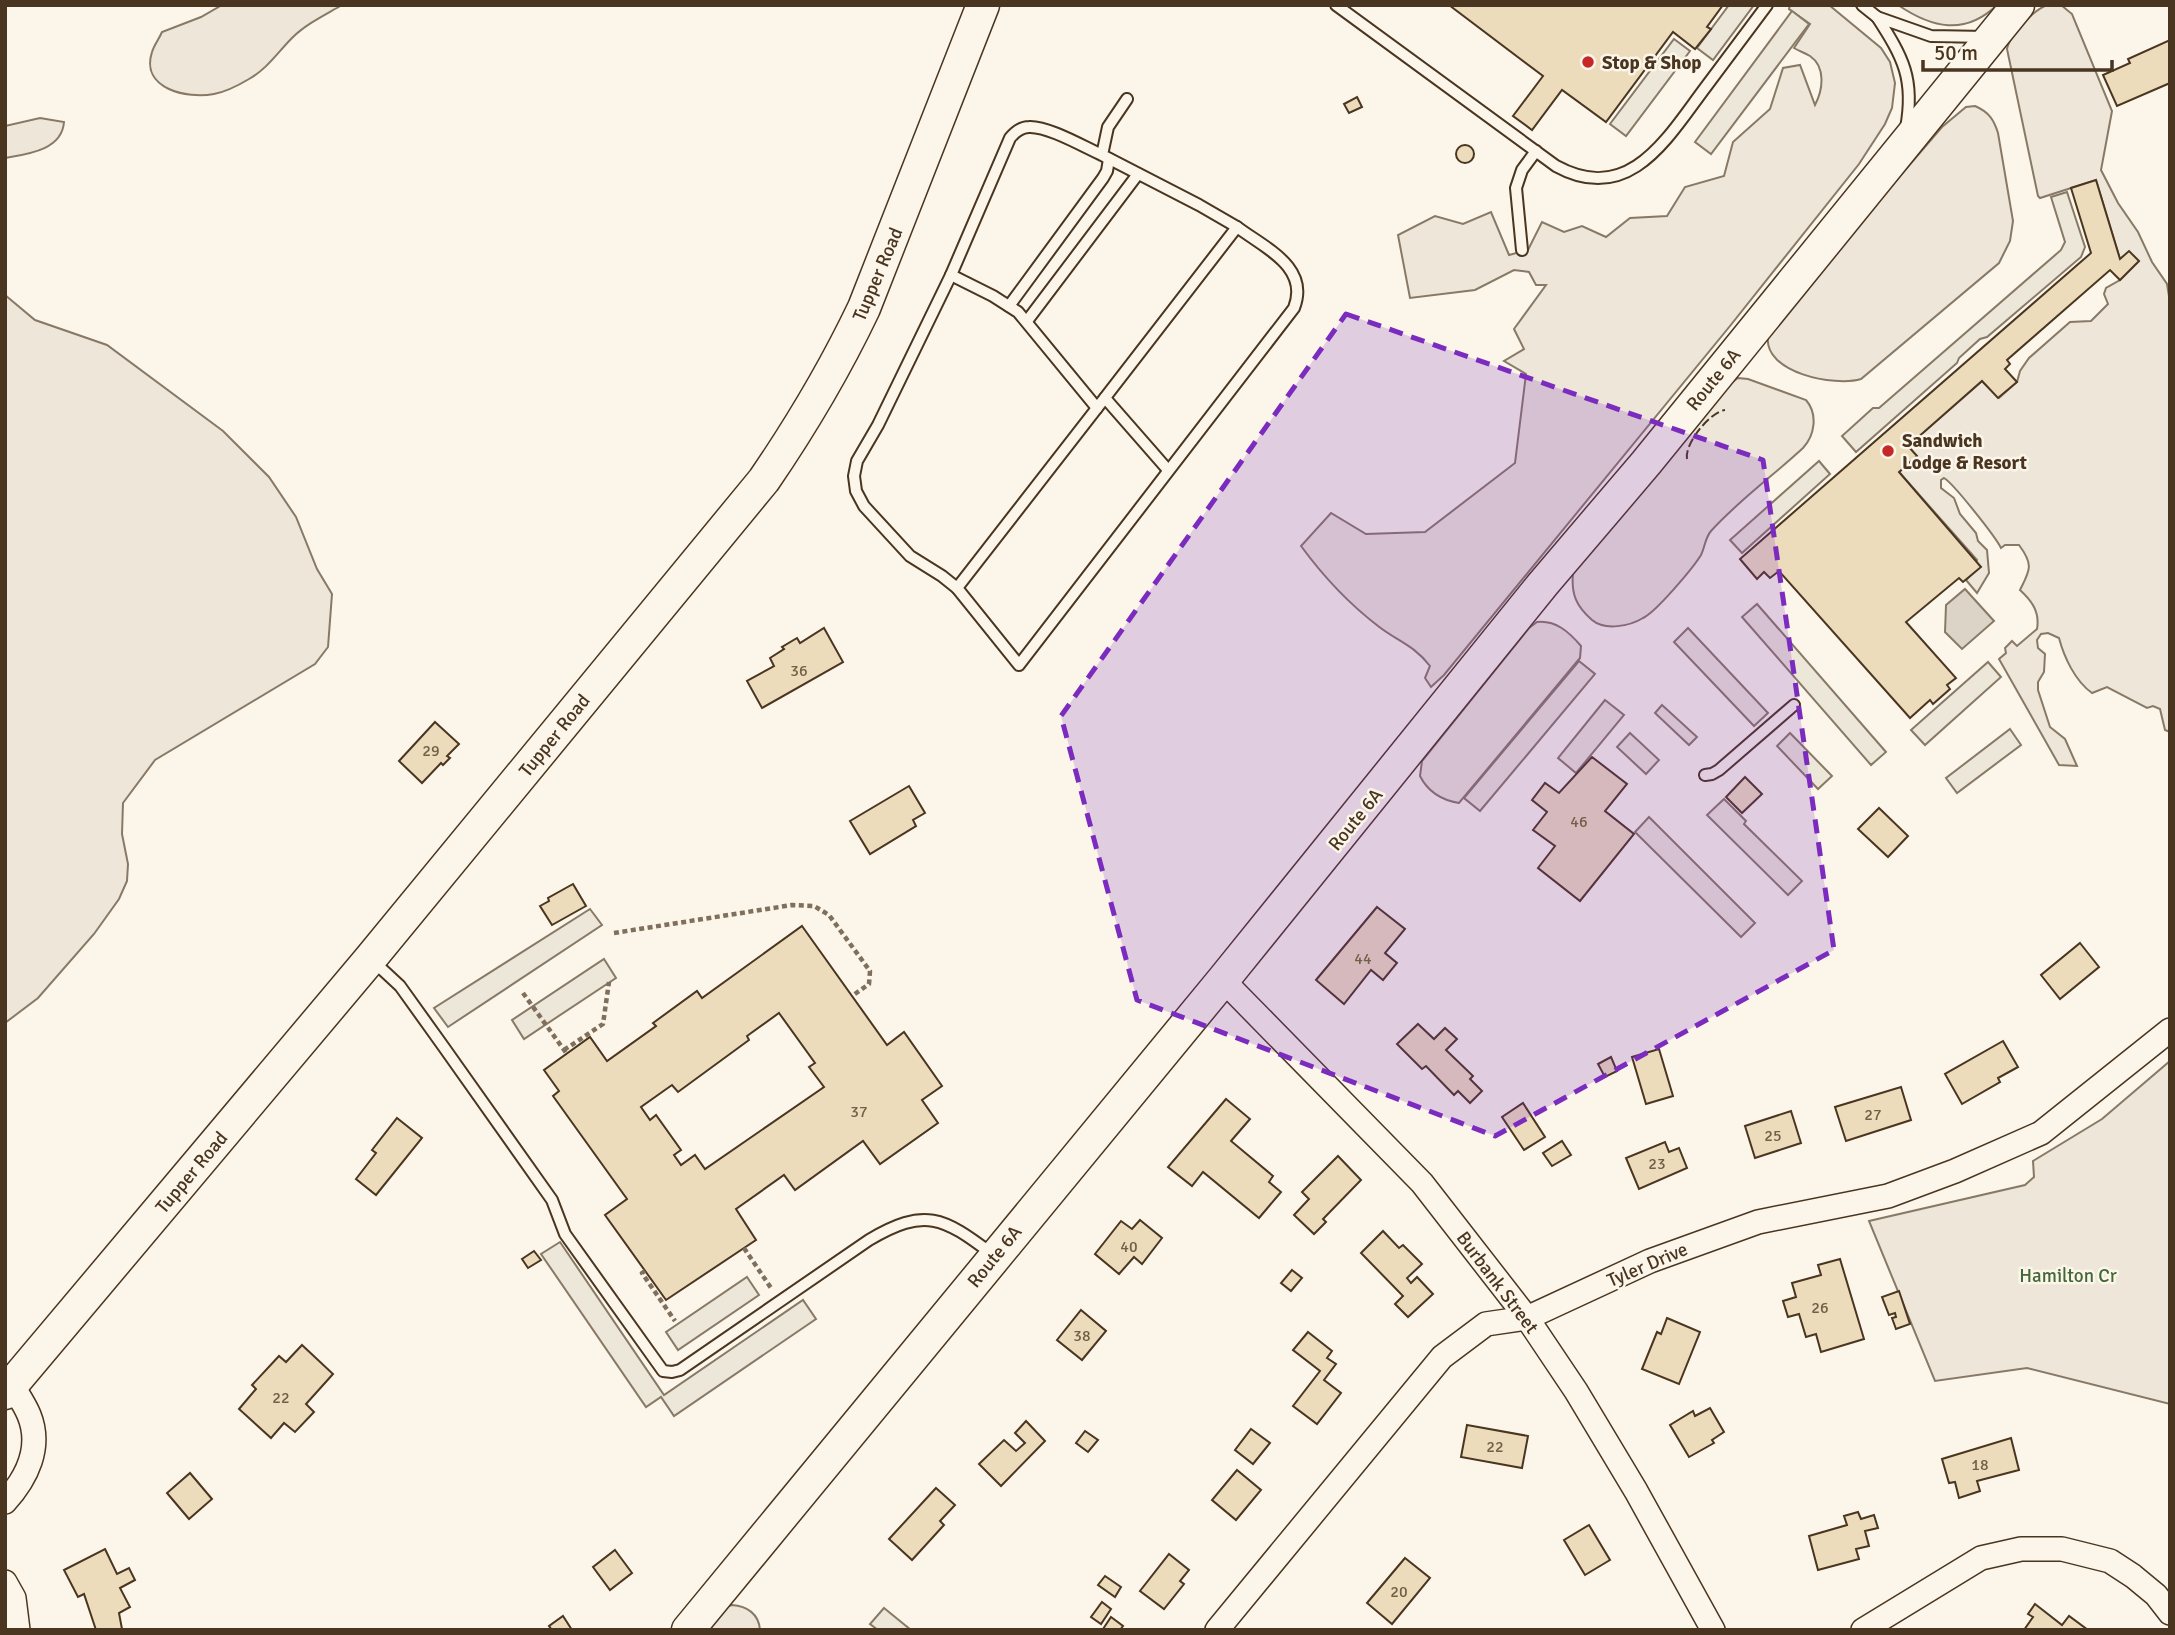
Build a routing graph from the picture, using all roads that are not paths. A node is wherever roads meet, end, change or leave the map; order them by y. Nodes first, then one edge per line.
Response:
1 (984, 5) edge
2 (1336, 5) edge
3 (1767, 5) edge
4 (1862, 5) edge
5 (2018, 5) edge
6 (1877, 17) junction
7 (1992, 37) junction
8 (1127, 99) dead end
9 (1903, 147) junction
10 (1536, 151) junction
11 (1105, 157) junction
12 (1138, 174) junction
13 (1237, 227) junction
14 (1522, 250) dead end
15 (951, 275) junction
16 (1009, 306) junction
17 (1027, 321) junction
18 (1105, 398) junction
19 (1097, 408) junction
20 (1168, 470) junction
21 (957, 589) junction
22 (1794, 705) dead end
23 (1705, 775) dead end
24 (370, 959) junction
25 (1223, 980) junction
26 (2170, 1030) edge
27 (994, 1256) junction
28 (1527, 1318) junction
29 (9, 1389) edge
30 (5, 1502) edge
31 (5, 1582) edge
32 (2170, 1613) edge
33 (18, 1630) edge
34 (688, 1630) edge
35 (1217, 1630) edge
36 (1713, 1630) edge
37 (1863, 1630) edge

1 - 24 main road, Tupper Road
2 - 10 lane
3 - 10 lane
4 - 6 lane
5 - 7 main road, Route 6A
6 - 7 lane
6 - 9 lane
7 - 9 main road, Route 6A
8 - 11 lane
9 - 25 main road, Route 6A
10 - 14 lane
11 - 12 lane
11 - 15 lane
11 - 16 lane
12 - 13 lane
12 - 17 lane
13 - 18 lane
13 - 20 lane
15 - 16 lane
15 - 21 lane
16 - 17 lane
17 - 19 lane
18 - 19 lane
18 - 20 lane
19 - 21 lane
20 - 21 lane
22 - 23 lane
24 - 27 lane
24 - 29 main road, Tupper Road
25 - 27 main road, Route 6A
25 - 28 street, Burbank Street
26 - 28 street, Tyler Drive
27 - 34 main road, Route 6A
28 - 35 street, Tyler Drive
28 - 36 street, Burbank Street
29 - 30 street
31 - 33 street
32 - 37 street

